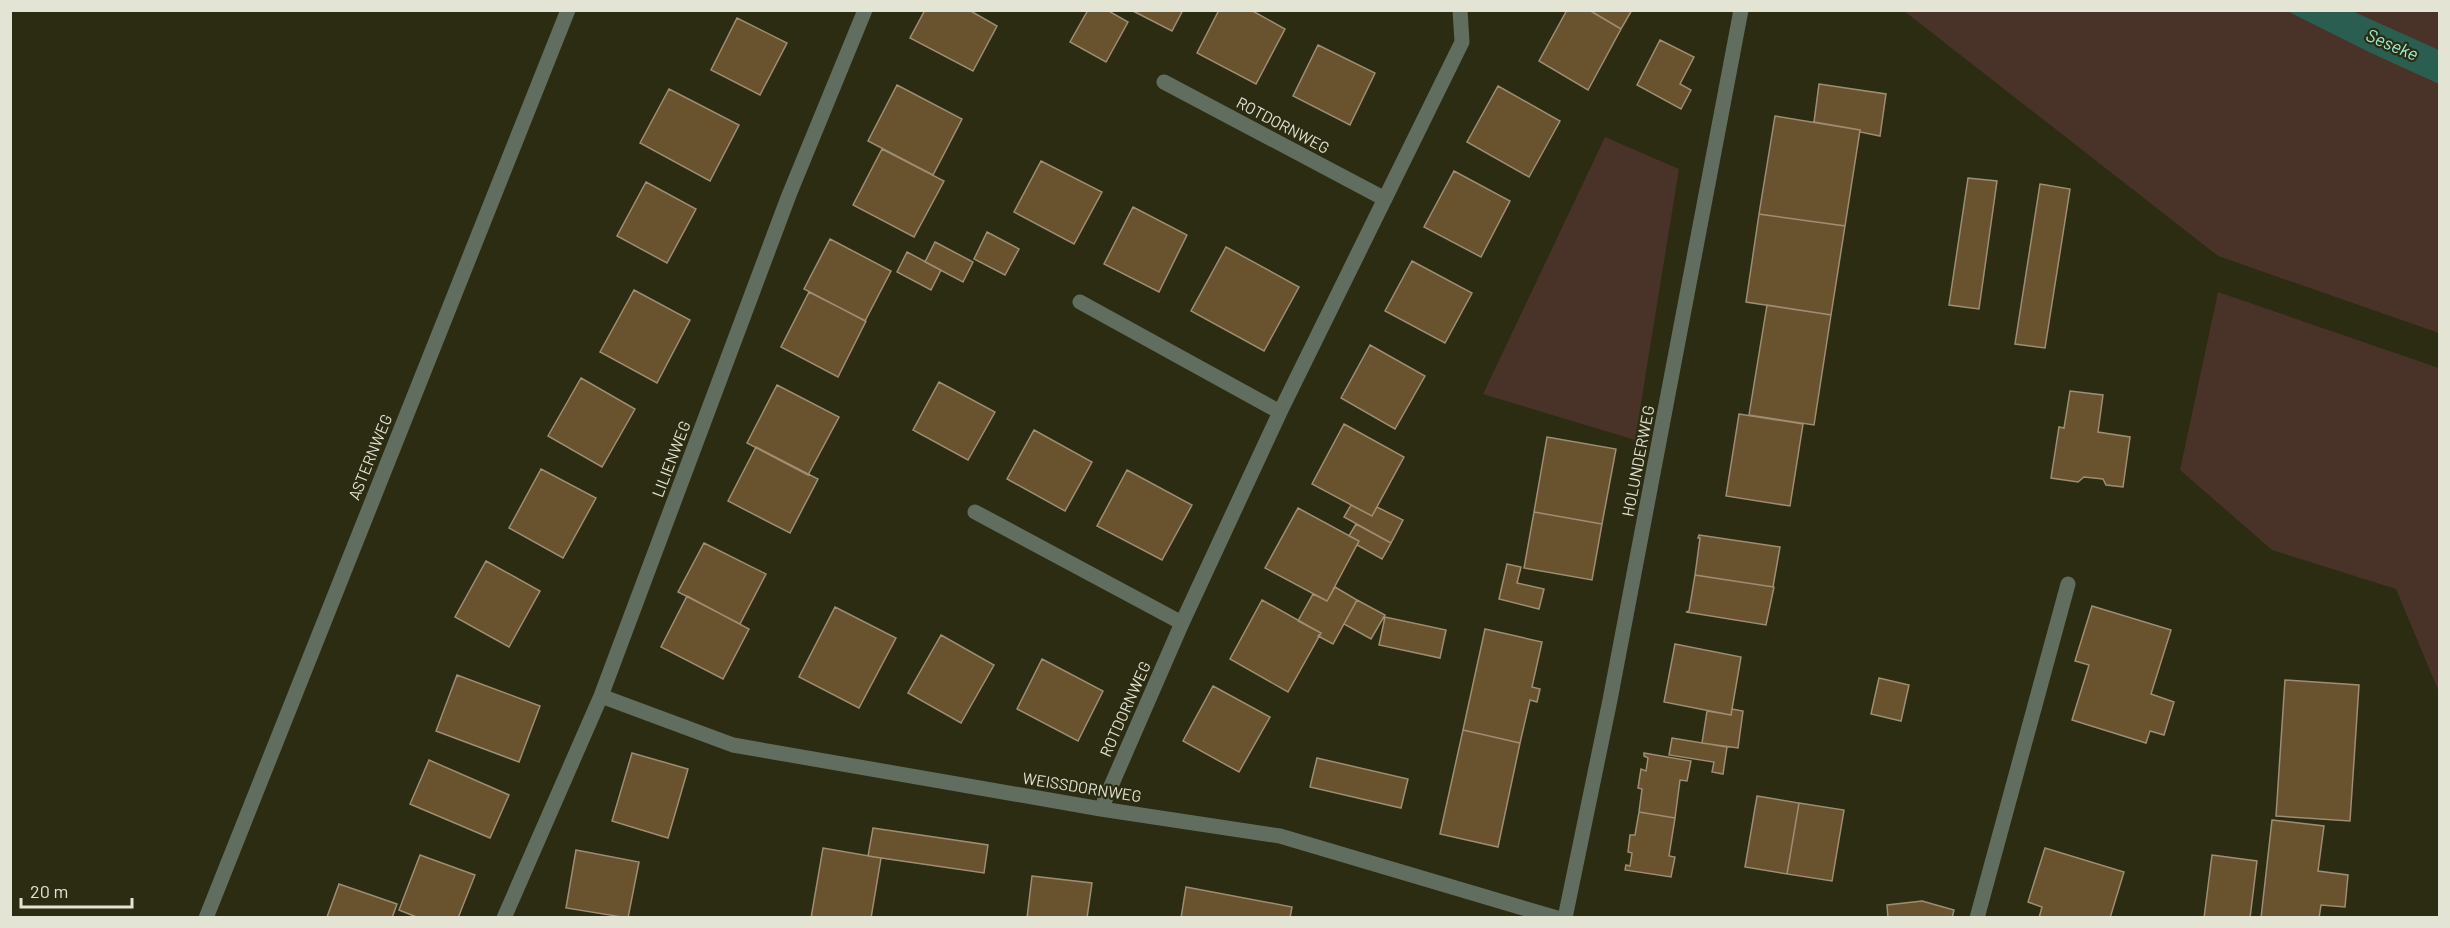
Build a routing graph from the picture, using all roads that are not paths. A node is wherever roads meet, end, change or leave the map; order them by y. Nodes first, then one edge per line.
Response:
1 (568, 10) edge
2 (864, 10) edge
3 (1460, 10) edge
4 (1741, 10) edge
5 (1164, 82) dead end
6 (1385, 199) junction
7 (1080, 302) dead end
8 (1280, 412) junction
9 (975, 512) dead end
10 (2068, 584) dead end
11 (1182, 623) junction
12 (601, 696) junction
13 (1101, 809) junction
14 (206, 918) edge
15 (504, 918) edge
16 (1557, 918) edge
17 (1565, 918) edge
18 (1977, 918) edge

1 - 14 street, ASTERNWEG
2 - 12 street, LILIENWEG
3 - 6 street, ROTDORNWEG
4 - 17 street, HOLUNDERWEG
5 - 6 street, ROTDORNWEG
6 - 8 street, ROTDORNWEG
7 - 8 street
8 - 11 street, ROTDORNWEG
9 - 11 street
10 - 18 street
11 - 13 street, ROTDORNWEG
12 - 13 street, WEISSDORNWEG
12 - 15 street, LILIENWEG
13 - 16 street, WEISSDORNWEG

